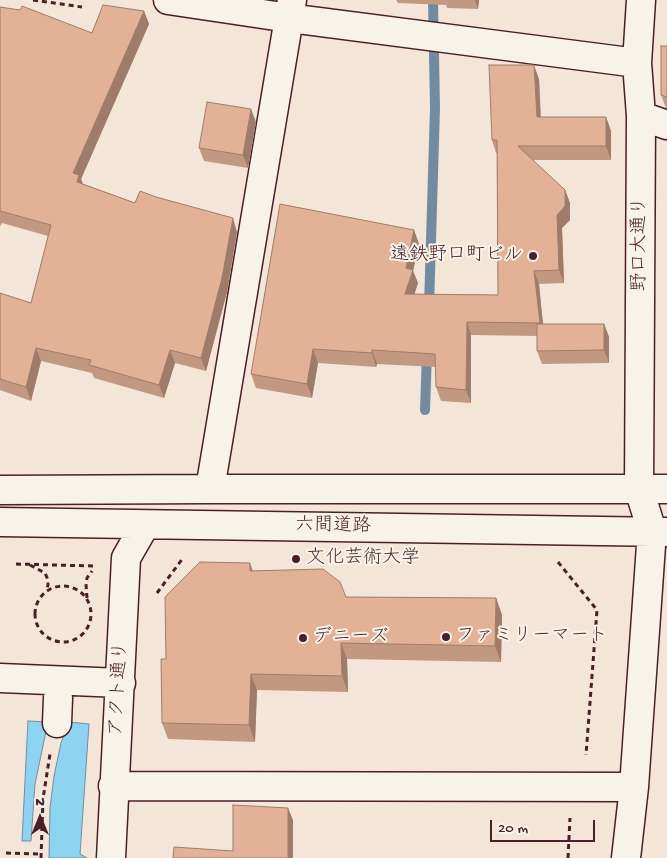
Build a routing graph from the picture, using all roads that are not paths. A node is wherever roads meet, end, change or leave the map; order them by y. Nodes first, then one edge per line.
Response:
1 (168, 0) edge
2 (641, 0) edge
3 (290, 9) edge
4 (638, 64) junction
5 (641, 116) junction
6 (667, 125) edge
7 (210, 489) junction
8 (639, 489) junction
9 (0, 490) edge
10 (667, 490) edge
11 (0, 522) edge
12 (145, 525) junction
13 (659, 531) edge
14 (0, 678) edge
15 (121, 683) junction
16 (114, 786) junction
17 (634, 787) junction
18 (111, 858) edge
19 (626, 858) edge

1 - 3 street
2 - 4 street, 野口大通り
3 - 4 street
3 - 7 street
4 - 5 street, 野口大通り
5 - 6 street
5 - 8 street, 野口大通り
7 - 8 street, 六間道路
7 - 9 street, 六間道路
8 - 10 street, 六間道路
8 - 13 street, 野口大通り
11 - 12 street, 六間道路
12 - 13 street, 六間道路
12 - 15 street, アクト通り
13 - 17 street
14 - 15 street
15 - 16 street, アクト通り
16 - 17 street
16 - 18 street, アクト通り
17 - 19 street

